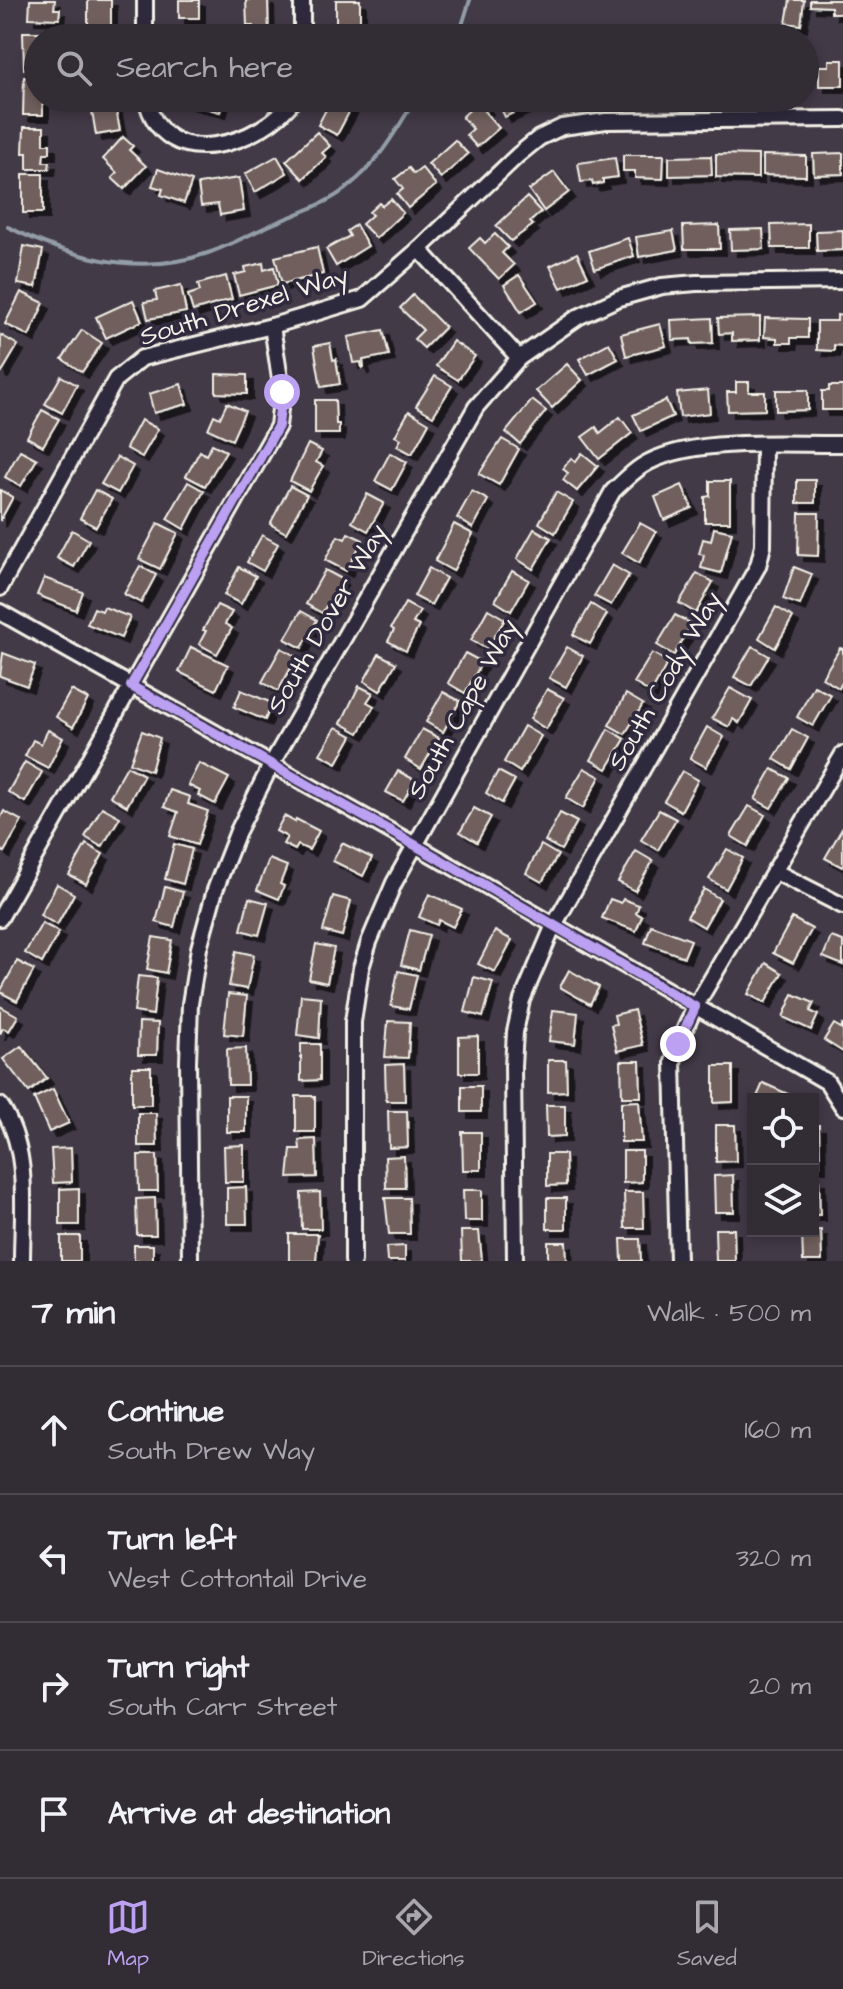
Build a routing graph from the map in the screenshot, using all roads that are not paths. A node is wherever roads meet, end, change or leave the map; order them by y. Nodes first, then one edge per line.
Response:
1 (145, 0) edge
2 (302, 0) edge
3 (145, 24) edge
4 (302, 24) edge
5 (150, 112) edge
6 (282, 112) edge
7 (843, 119) edge
8 (419, 249) junction
9 (843, 281) edge
10 (272, 326) junction
11 (519, 358) junction
12 (843, 444) edge
13 (764, 445) junction
14 (0, 588) edge
15 (0, 612) edge
16 (131, 686) junction
17 (843, 754) edge
18 (271, 765) junction
19 (415, 845) junction
20 (774, 871) junction
21 (843, 906) edge
22 (0, 918) edge
23 (554, 925) junction
24 (695, 1007) junction
25 (0, 1105) edge
26 (843, 1107) edge
27 (22, 1261) edge
28 (190, 1261) edge
29 (353, 1261) edge
30 (515, 1261) edge
31 (678, 1261) edge

1 - 3 street
2 - 4 street
5 - 6 street
7 - 8 street, South Drexel Way
8 - 10 street, South Drexel Way
8 - 11 street
9 - 11 street, South Dover Way
10 - 14 street, South Drexel Way
10 - 16 street
11 - 18 street, South Dover Way
12 - 13 street, South Cape Way
13 - 19 street, South Cape Way
13 - 23 street, South Cody Way
15 - 16 street
16 - 18 street
16 - 22 street
17 - 20 street
18 - 19 street
18 - 28 street, South Dover Way
19 - 23 street
19 - 29 street, South Cape Way
20 - 21 street
20 - 24 street
23 - 24 street
23 - 30 street, South Cody Way
24 - 26 street
24 - 31 street
25 - 27 street

